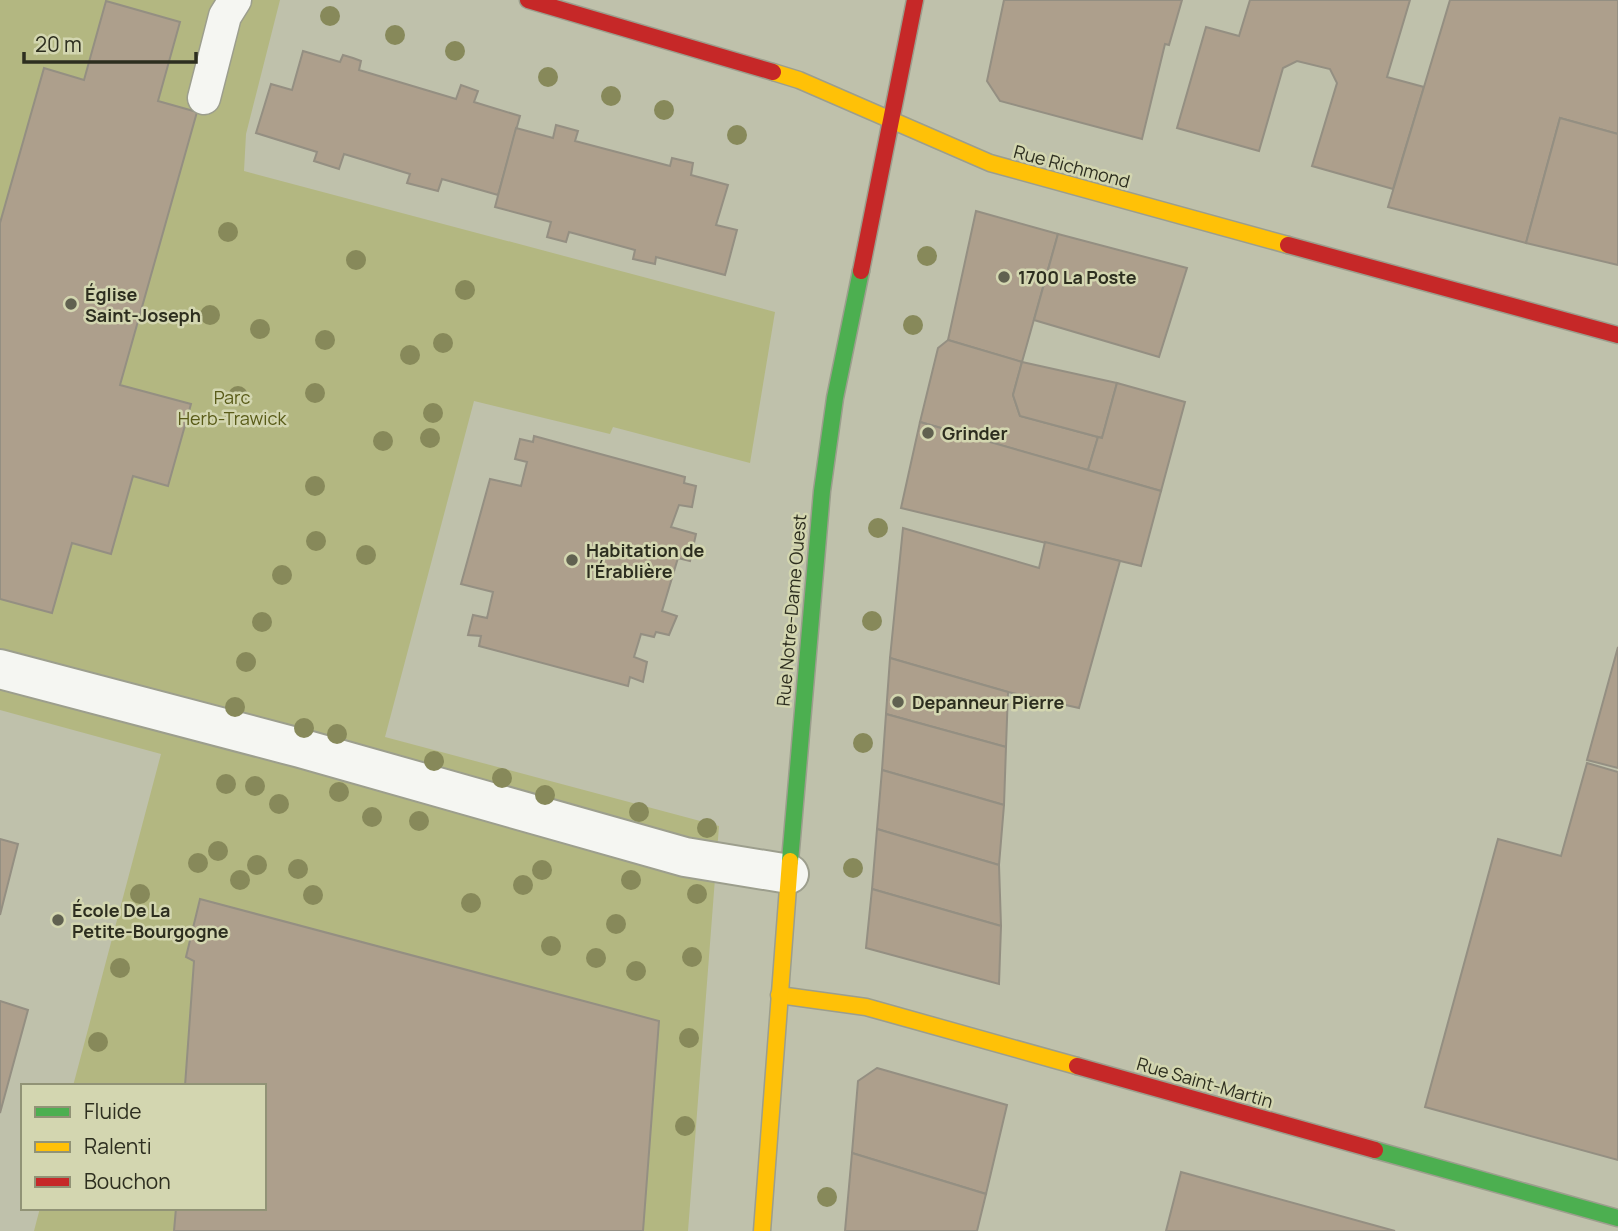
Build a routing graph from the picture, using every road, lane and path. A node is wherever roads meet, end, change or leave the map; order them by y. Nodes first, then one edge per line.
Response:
1 (235, 0) edge
2 (528, 0) edge
3 (915, 0) edge
4 (204, 98) dead end
5 (891, 118) junction
6 (1618, 335) edge
7 (0, 669) edge
8 (789, 874) junction
9 (779, 995) junction
10 (1618, 1218) edge
11 (762, 1231) edge

1 - 4 lane
2 - 5 street, Rue Richmond
3 - 5 street, Rue Notre-Dame Ouest
5 - 6 street, Rue Richmond
5 - 8 street, Rue Notre-Dame Ouest
7 - 8 street
8 - 9 street, Rue Notre-Dame Ouest
9 - 10 street, Rue Saint-Martin
9 - 11 street, Rue Notre-Dame Ouest

